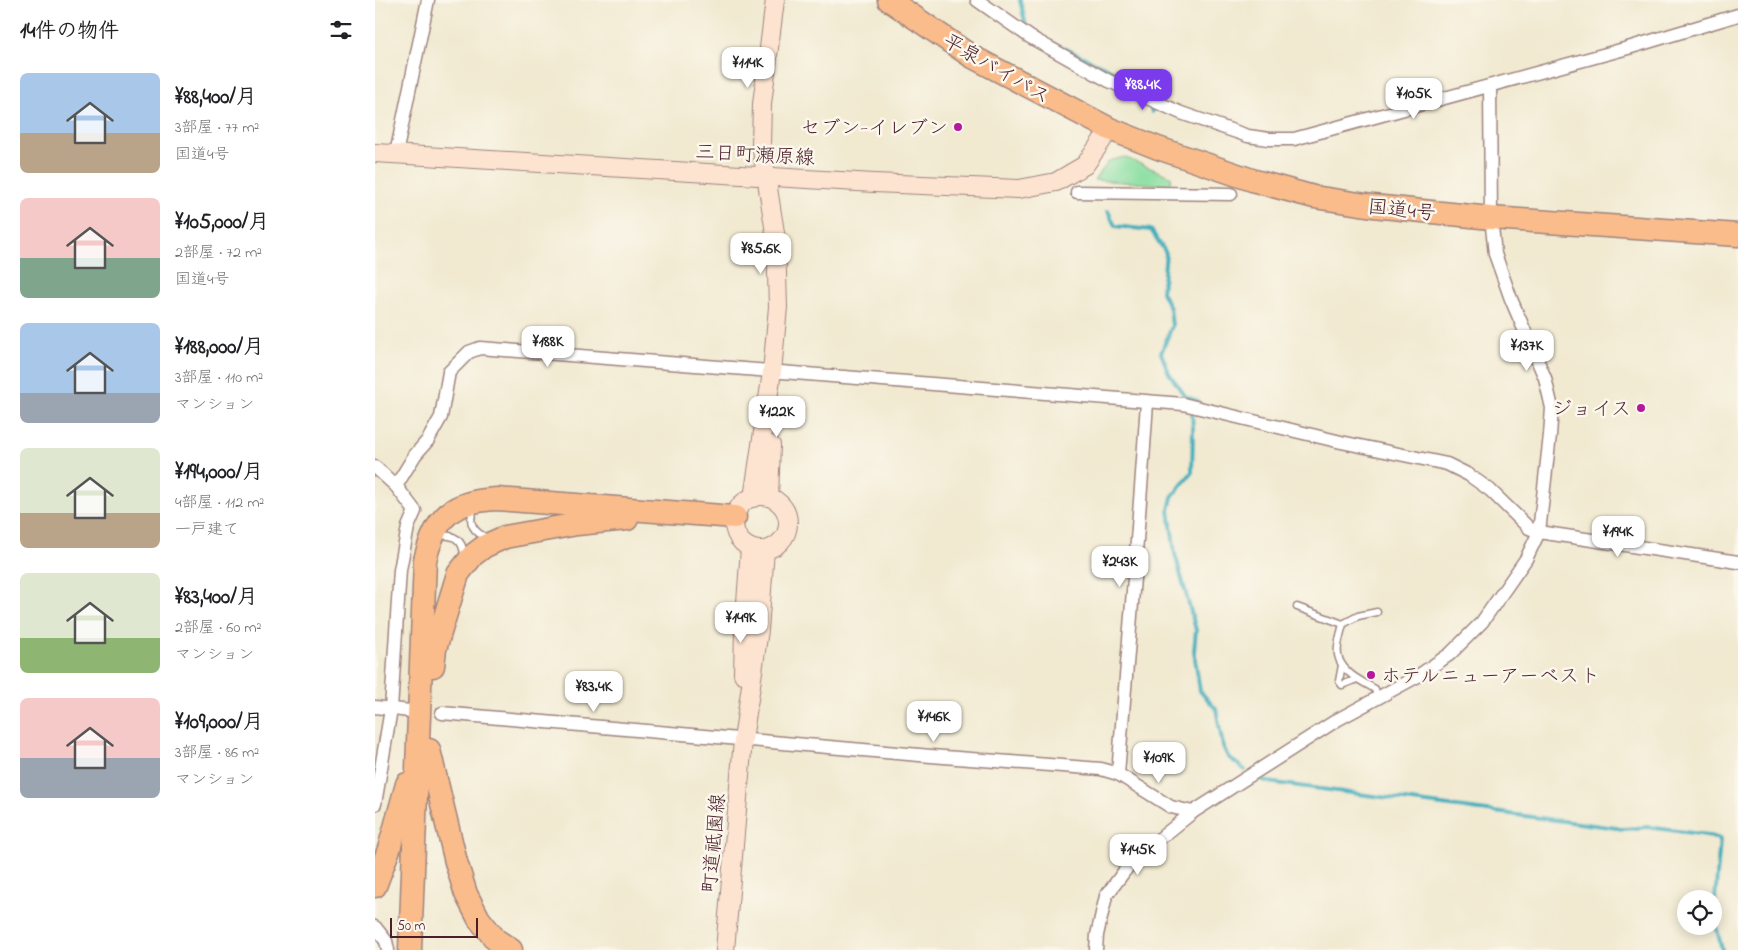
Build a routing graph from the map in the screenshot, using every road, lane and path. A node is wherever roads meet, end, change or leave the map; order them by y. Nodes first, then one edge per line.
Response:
1 (428, 0) edge
2 (775, 0) edge
3 (889, 0) edge
4 (977, 0) edge
5 (1738, 15) edge
6 (1490, 86) junction
7 (1110, 129) junction
8 (375, 153) edge
9 (396, 154) junction
10 (767, 176) junction
11 (1077, 192) dead end
12 (1231, 194) dead end
13 (1491, 218) junction
14 (1738, 227) edge
15 (1705, 233) junction
16 (1738, 235) edge
17 (772, 372) junction
18 (1147, 402) junction
19 (375, 466) edge
20 (396, 486) junction
21 (761, 497) junction
22 (487, 500) junction
23 (735, 522) junction
24 (1539, 532) junction
25 (499, 540) junction
26 (430, 542) junction
27 (757, 549) junction
28 (1738, 562) edge
29 (464, 564) junction
30 (1297, 607) dead end
31 (1377, 612) dead end
32 (1343, 624) junction
33 (1342, 665) junction
34 (1357, 679) junction
35 (1378, 699) junction
36 (375, 707) edge
37 (391, 708) junction
38 (410, 711) dead end
39 (442, 713) dead end
40 (743, 740) junction
41 (424, 743) junction
42 (1119, 774) junction
43 (375, 804) edge
44 (1193, 812) junction
45 (375, 886) edge
46 (375, 926) edge
47 (388, 950) edge
48 (410, 950) edge
49 (423, 950) edge
50 (511, 950) edge
51 (725, 950) edge
52 (1096, 950) edge

1 - 9 street
2 - 10 street
3 - 7 highway, 平泉バイパス
4 - 6 street
5 - 6 street
6 - 13 street
7 - 10 street, 三日町瀬原線
7 - 13 highway, 国道4号
8 - 9 street, 三日町瀬原線
9 - 10 street, 三日町瀬原線
10 - 17 street
11 - 12 street
13 - 15 highway, 国道4号
13 - 24 street
14 - 15 street
15 - 16 highway, 国道4号
17 - 18 street
17 - 20 street
17 - 21 street
18 - 24 street
18 - 42 street
19 - 20 street
20 - 37 street
21 - 23 street
21 - 27 street
22 - 23 highway
22 - 25 lane
22 - 26 highway
23 - 25 highway
23 - 27 street
24 - 28 street
24 - 35 street
25 - 29 highway
26 - 29 lane
26 - 41 highway
27 - 40 street, 町道祗園線
29 - 41 highway
30 - 32 lane
31 - 32 lane
32 - 33 lane
33 - 34 lane
33 - 34 lane
34 - 35 lane
35 - 44 street
36 - 37 street
37 - 38 street
37 - 43 street
39 - 40 street
40 - 42 street
40 - 51 street, 町道祗園線
41 - 45 highway
41 - 48 highway
41 - 49 highway
41 - 50 highway
42 - 44 street
44 - 52 street
46 - 47 street

